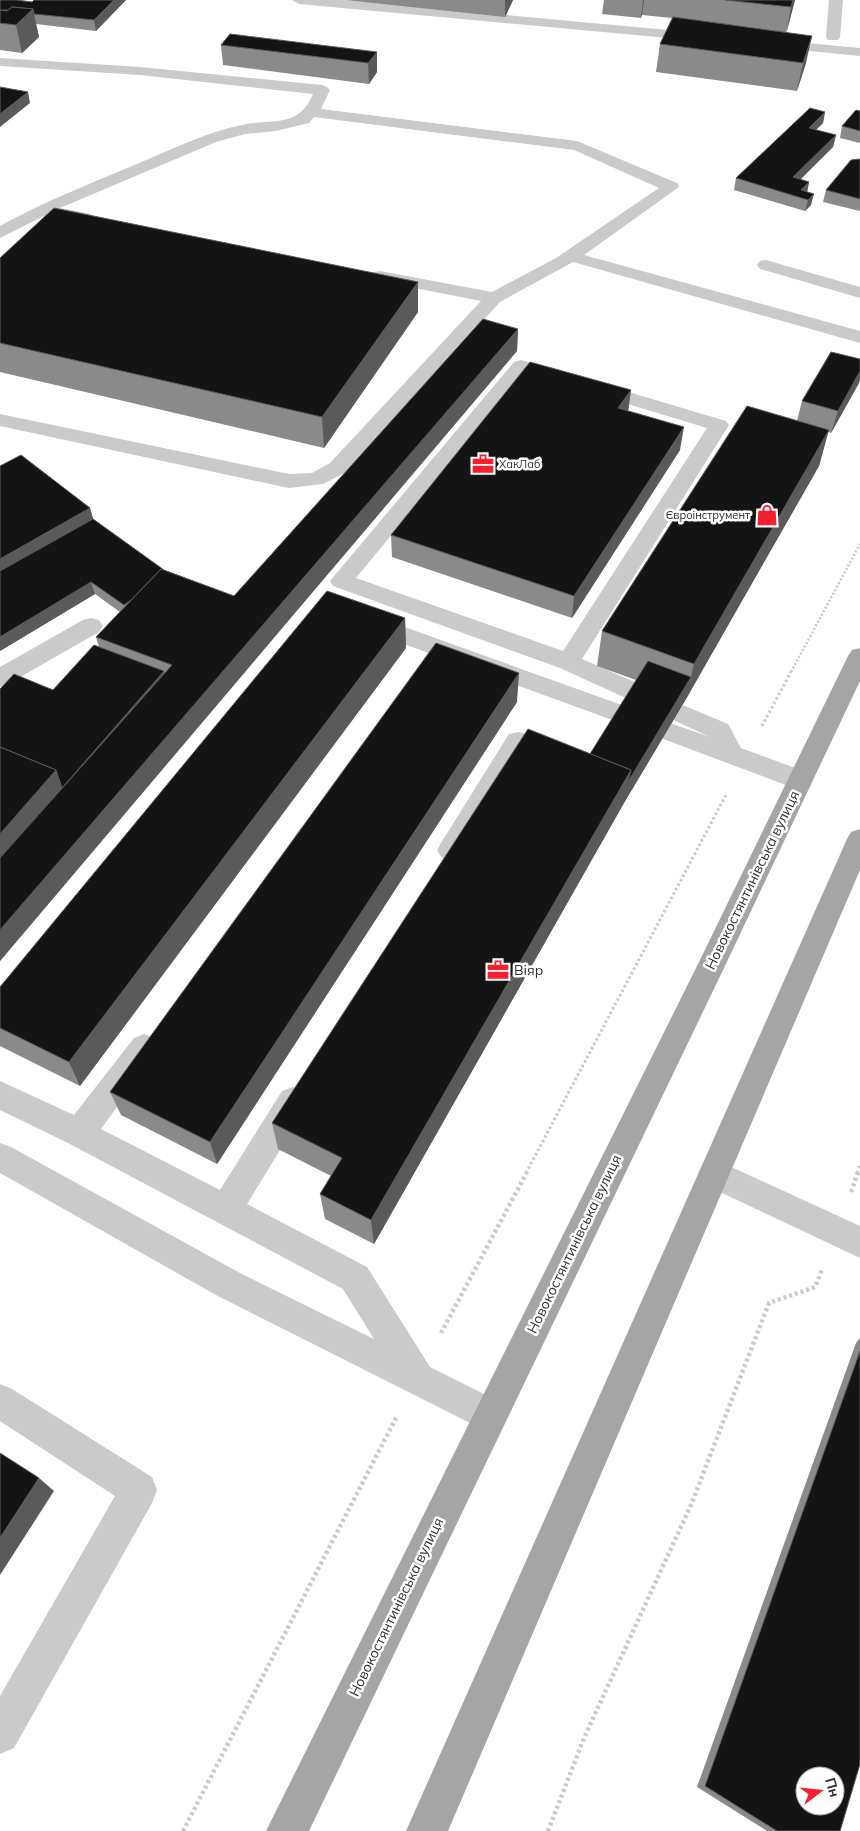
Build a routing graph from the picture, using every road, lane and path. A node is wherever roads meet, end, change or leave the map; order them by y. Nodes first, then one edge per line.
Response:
1 (299, 0) edge
2 (836, 0) edge
3 (544, 8) dead end
4 (538, 22) junction
5 (833, 37) dead end
6 (713, 39) edge
7 (762, 43) edge
8 (860, 52) edge
9 (0, 62) edge
10 (310, 112) junction
11 (41, 210) junction
12 (99, 221) edge
13 (0, 233) edge
14 (570, 256) junction
15 (766, 265) dead end
16 (359, 272) edge
17 (860, 293) edge
18 (494, 298) junction
19 (860, 337) edge
20 (0, 420) edge
21 (860, 544) edge
22 (348, 615) edge
23 (91, 626) dead end
24 (439, 648) junction
25 (860, 656) edge
26 (568, 662) junction
27 (422, 672) edge
28 (0, 678) edge
29 (637, 693) edge
30 (624, 715) edge
31 (673, 721) edge
32 (518, 741) edge
33 (738, 757) junction
34 (800, 780) junction
35 (860, 839) edge
36 (434, 875) edge
37 (156, 1030) edge
38 (309, 1076) edge
39 (0, 1094) edge
40 (79, 1133) junction
41 (0, 1157) edge
42 (860, 1164) edge
43 (714, 1174) junction
44 (226, 1209) junction
45 (849, 1236) edge
46 (417, 1377) junction
47 (0, 1401) edge
48 (490, 1415) junction
49 (0, 1734) edge
50 (183, 1831) edge
51 (287, 1831) edge
52 (427, 1831) edge
53 (548, 1831) edge

1 - 4 lane
2 - 5 lane
3 - 4 lane
4 - 6 lane
7 - 8 lane
9 - 10 lane
10 - 11 lane
10 - 14 lane
11 - 12 lane
11 - 13 lane
14 - 18 lane
14 - 19 lane
15 - 17 lane
16 - 18 lane
18 - 20 lane
21 - 33 path
22 - 24 lane
23 - 28 lane
24 - 27 lane
24 - 30 lane
25 - 34 main road, Новокостянтинівська вулиця
26 - 26 lane
26 - 29 lane
31 - 33 lane
32 - 36 lane
33 - 34 lane
33 - 46 path
34 - 48 main road, Новокостянтинівська вулиця
35 - 43 main road
37 - 40 lane
38 - 44 lane
39 - 40 lane
40 - 44 lane
41 - 46 lane
42 - 45 path
43 - 45 lane
43 - 52 main road
44 - 46 lane
45 - 53 path
46 - 48 lane
46 - 50 path
47 - 49 lane
48 - 51 main road, Новокостянтинівська вулиця

